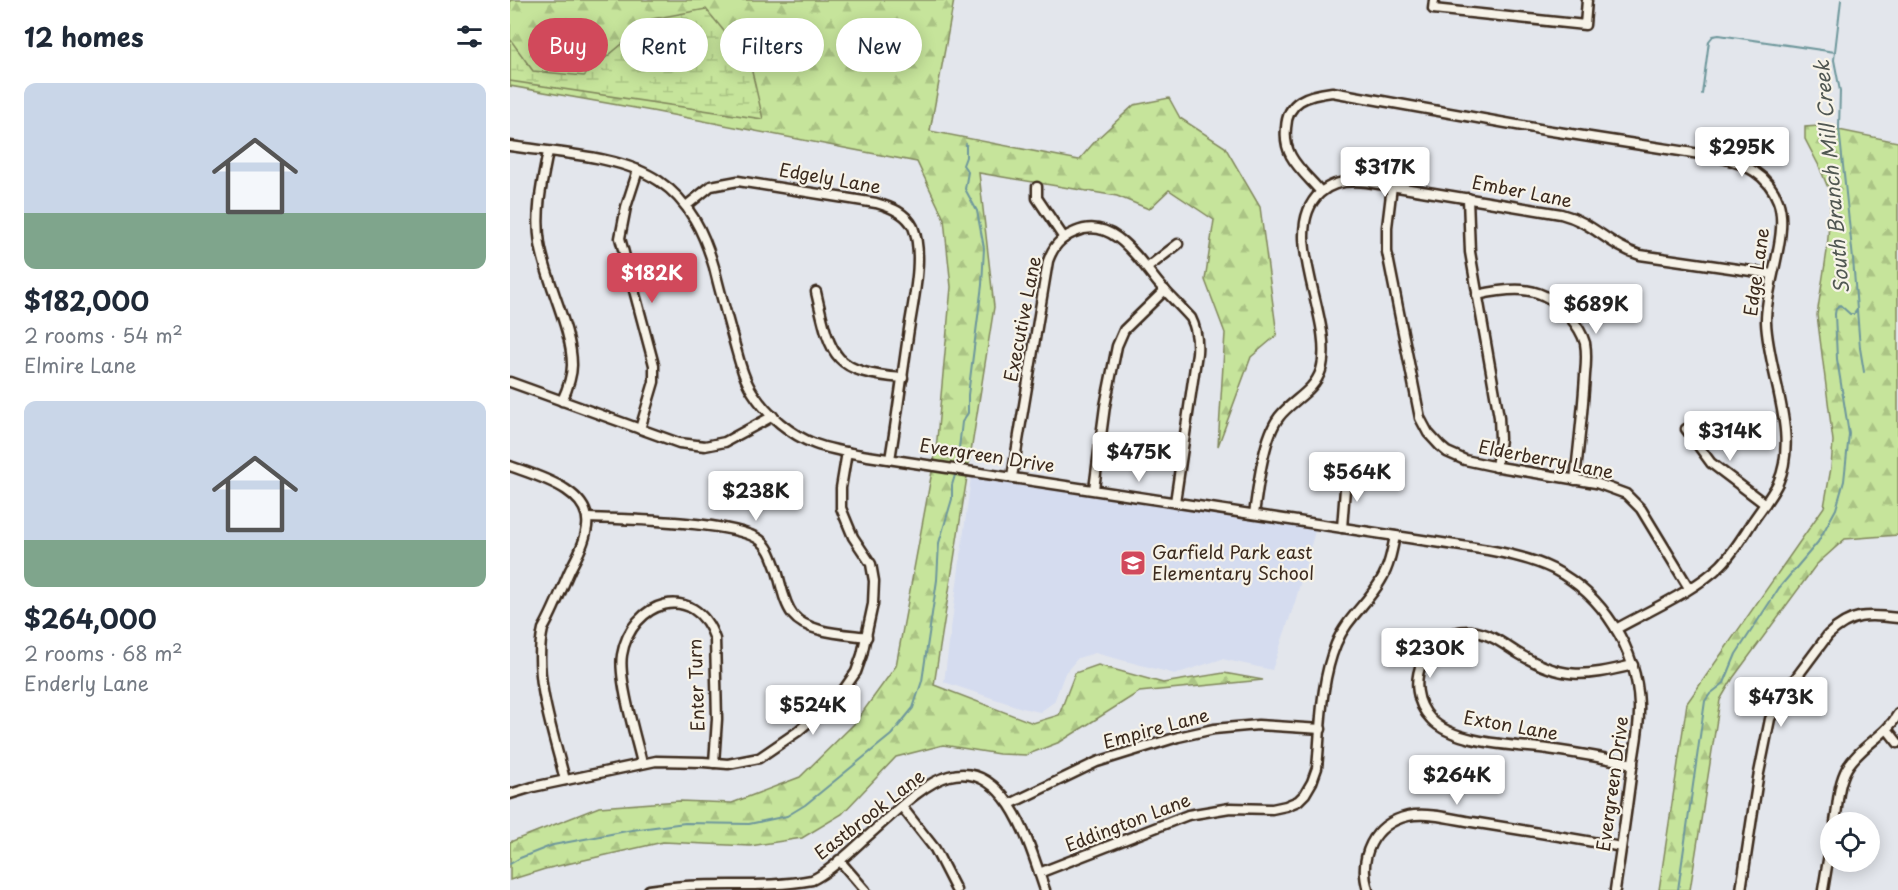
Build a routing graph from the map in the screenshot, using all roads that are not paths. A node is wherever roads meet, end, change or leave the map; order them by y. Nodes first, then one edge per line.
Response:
1 (1434, 0) edge
2 (1587, 0) edge
3 (510, 146) edge
4 (548, 152) junction
5 (638, 170) junction
6 (1392, 186) junction
7 (1037, 187) dead end
8 (1322, 192) junction
9 (1468, 198) junction
10 (686, 206) junction
11 (1064, 238) junction
12 (1178, 244) dead end
13 (1147, 268) junction
14 (1772, 274) junction
15 (1165, 290) junction
16 (816, 292) dead end
17 (1477, 295) junction
18 (903, 378) junction
19 (510, 382) edge
20 (562, 401) junction
21 (773, 416) junction
22 (640, 429) junction
23 (1686, 429) dead end
24 (847, 452) junction
25 (890, 459) junction
26 (510, 466) edge
27 (1496, 467) junction
28 (1346, 476) dead end
29 (1012, 477) junction
30 (1575, 480) junction
31 (1094, 489) junction
32 (1175, 502) junction
33 (1765, 504) junction
34 (1254, 514) junction
35 (588, 518) junction
36 (1342, 528) junction
37 (1395, 536) junction
38 (1689, 588) junction
39 (1898, 618) edge
40 (1616, 629) junction
41 (867, 637) junction
42 (1633, 665) junction
43 (1898, 714) edge
44 (1321, 729) junction
45 (1887, 729) junction
46 (1898, 743) edge
47 (714, 763) junction
48 (642, 764) junction
49 (1633, 764) junction
50 (565, 780) junction
51 (510, 794) edge
52 (1010, 804) junction
53 (902, 807) junction
54 (1836, 812) edge
55 (1621, 847) junction
56 (839, 860) junction
57 (1826, 872) edge
58 (1039, 873) junction
59 (777, 889) edge
60 (649, 890) edge
61 (865, 890) edge
62 (956, 890) edge
63 (1045, 890) edge
64 (1368, 890) edge
65 (1615, 890) edge
66 (1741, 890) edge
67 (1823, 890) edge

1 - 2 street
3 - 4 street, Evergreen Drive
4 - 5 street, Evergreen Drive
4 - 20 street
5 - 10 street, Evergreen Drive
5 - 22 street
6 - 8 street, Ember Lane
6 - 9 street, Ember Lane
6 - 27 street, Elderberry Lane
7 - 11 street
8 - 14 street, Edge Lane
8 - 34 street
9 - 14 street, Ember Lane
9 - 17 street
10 - 18 street, Edgely Lane
10 - 21 street, Evergreen Drive
11 - 13 street, Executive Lane
11 - 29 street, Executive Lane
12 - 13 street
13 - 15 street, Executive Lane
14 - 33 street, Edge Lane
15 - 31 street
15 - 32 street, Executive Lane
16 - 18 street
17 - 27 street
17 - 30 street
18 - 25 street, Edgely Lane
19 - 20 street
20 - 22 street
21 - 22 street
21 - 24 street, Evergreen Drive
23 - 33 street
24 - 25 street, Evergreen Drive
24 - 41 street
25 - 29 street, Evergreen Drive
26 - 35 street
27 - 30 street, Elderberry Lane
28 - 36 street
29 - 31 street, Evergreen Drive
30 - 38 street, Elderberry Lane
31 - 32 street, Evergreen Drive
32 - 34 street, Evergreen Drive
33 - 38 street, Edge Lane
34 - 36 street, Evergreen Drive
35 - 41 street
35 - 50 street
36 - 37 street, Evergreen Drive
37 - 40 street, Evergreen Drive
37 - 44 street, Eddington Lane
38 - 40 street, Edge Lane
39 - 66 street
40 - 42 street, Evergreen Drive
41 - 47 street
42 - 49 street, Evergreen Drive
42 - 49 street, Exton Lane
43 - 45 street
44 - 52 street, Empire Lane
44 - 58 street, Eddington Lane
45 - 46 street
45 - 54 street
47 - 48 street
47 - 48 street, Enter Turn
48 - 50 street
49 - 55 street, Evergreen Drive
50 - 51 street
52 - 53 street, Eastbrook Lane
52 - 58 street, Eastbrook Lane
53 - 56 street, Eastbrook Lane
53 - 62 street
55 - 64 street
55 - 65 street, Evergreen Drive
56 - 59 street, Eastbrook Lane
56 - 61 street
57 - 67 street
58 - 63 street, Eastbrook Lane
59 - 60 street, Eastbrook Lane

